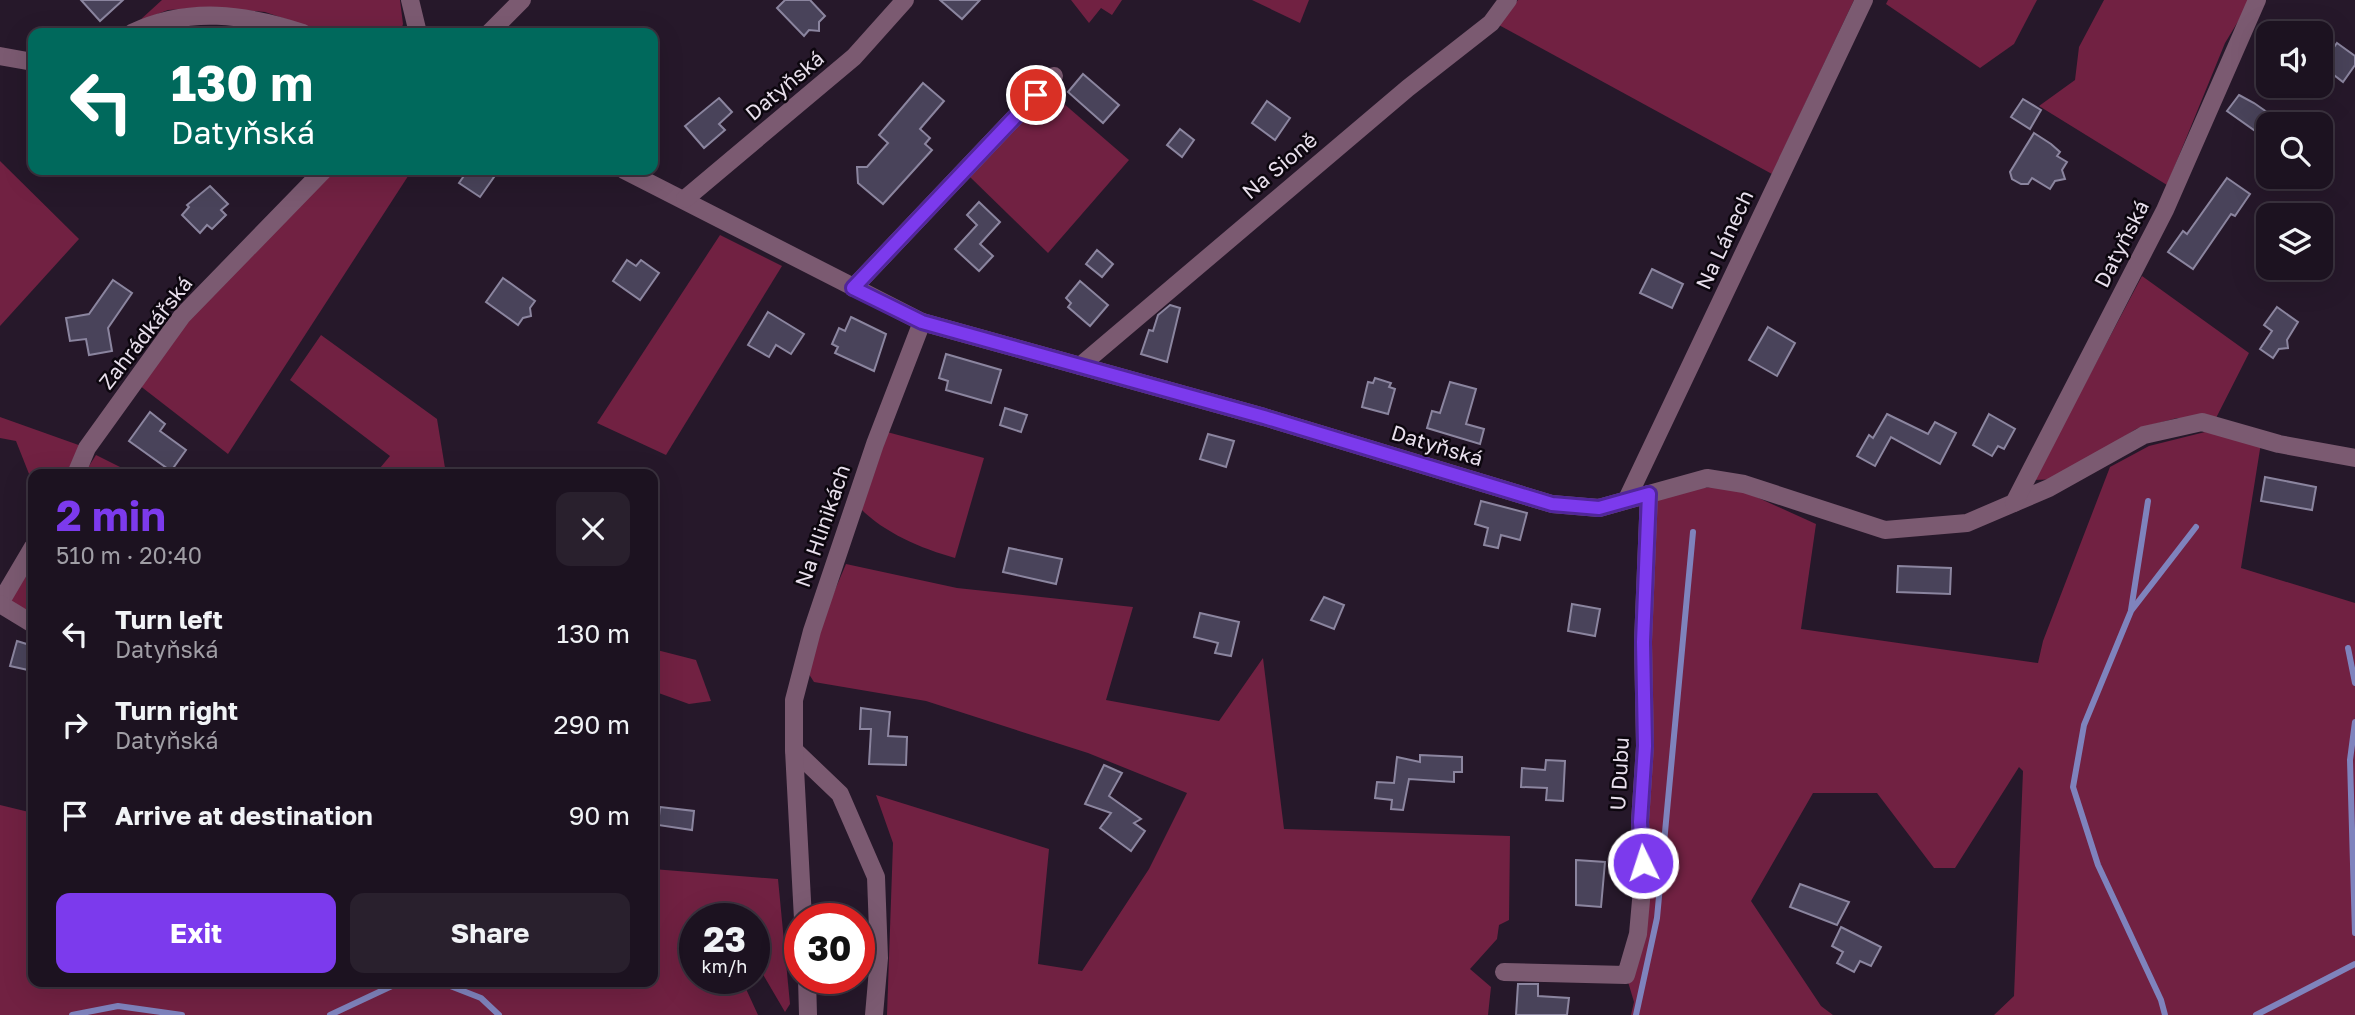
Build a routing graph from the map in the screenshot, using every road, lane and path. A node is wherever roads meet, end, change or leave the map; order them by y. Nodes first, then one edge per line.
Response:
1 (410, 0) edge
2 (522, 0) edge
3 (905, 0) edge
4 (1508, 0) edge
5 (1864, 0) edge
6 (2257, 0) edge
7 (143, 28) edge
8 (288, 28) edge
9 (417, 28) edge
10 (494, 28) edge
11 (0, 56) edge
12 (28, 61) edge
13 (1054, 76) dead end
14 (319, 175) edge
15 (634, 175) edge
16 (685, 200) junction
17 (853, 288) junction
18 (922, 322) junction
19 (1080, 366) junction
20 (2355, 458) edge
21 (78, 469) edge
22 (1649, 494) junction
23 (1627, 499) junction
24 (2014, 503) junction
25 (28, 555) edge
26 (0, 603) edge
27 (28, 621) edge
28 (794, 750) junction
29 (802, 903) edge
30 (1504, 972) dead end
31 (807, 994) edge
32 (808, 1015) edge
33 (874, 1015) edge

1 - 9 street
2 - 10 street
3 - 16 street, Datyňská
4 - 19 street, Na Sioně
5 - 23 street, Na Lánech
6 - 24 street, Datyňská
7 - 8 street
11 - 12 street
13 - 17 street
14 - 21 street, Zahrádkářská
15 - 16 street, Datyňská
16 - 17 street, Datyňská
17 - 18 street, Datyňská
18 - 19 street, Datyňská
18 - 28 street, Na Hlinikách
19 - 23 street, Datyňská
20 - 24 street, Datyňská
22 - 23 street, Datyňská
22 - 24 street, Datyňská
22 - 30 street, U Dubu
25 - 26 street
26 - 27 street
28 - 29 street, Na Hlinikách
28 - 33 street
31 - 32 street

